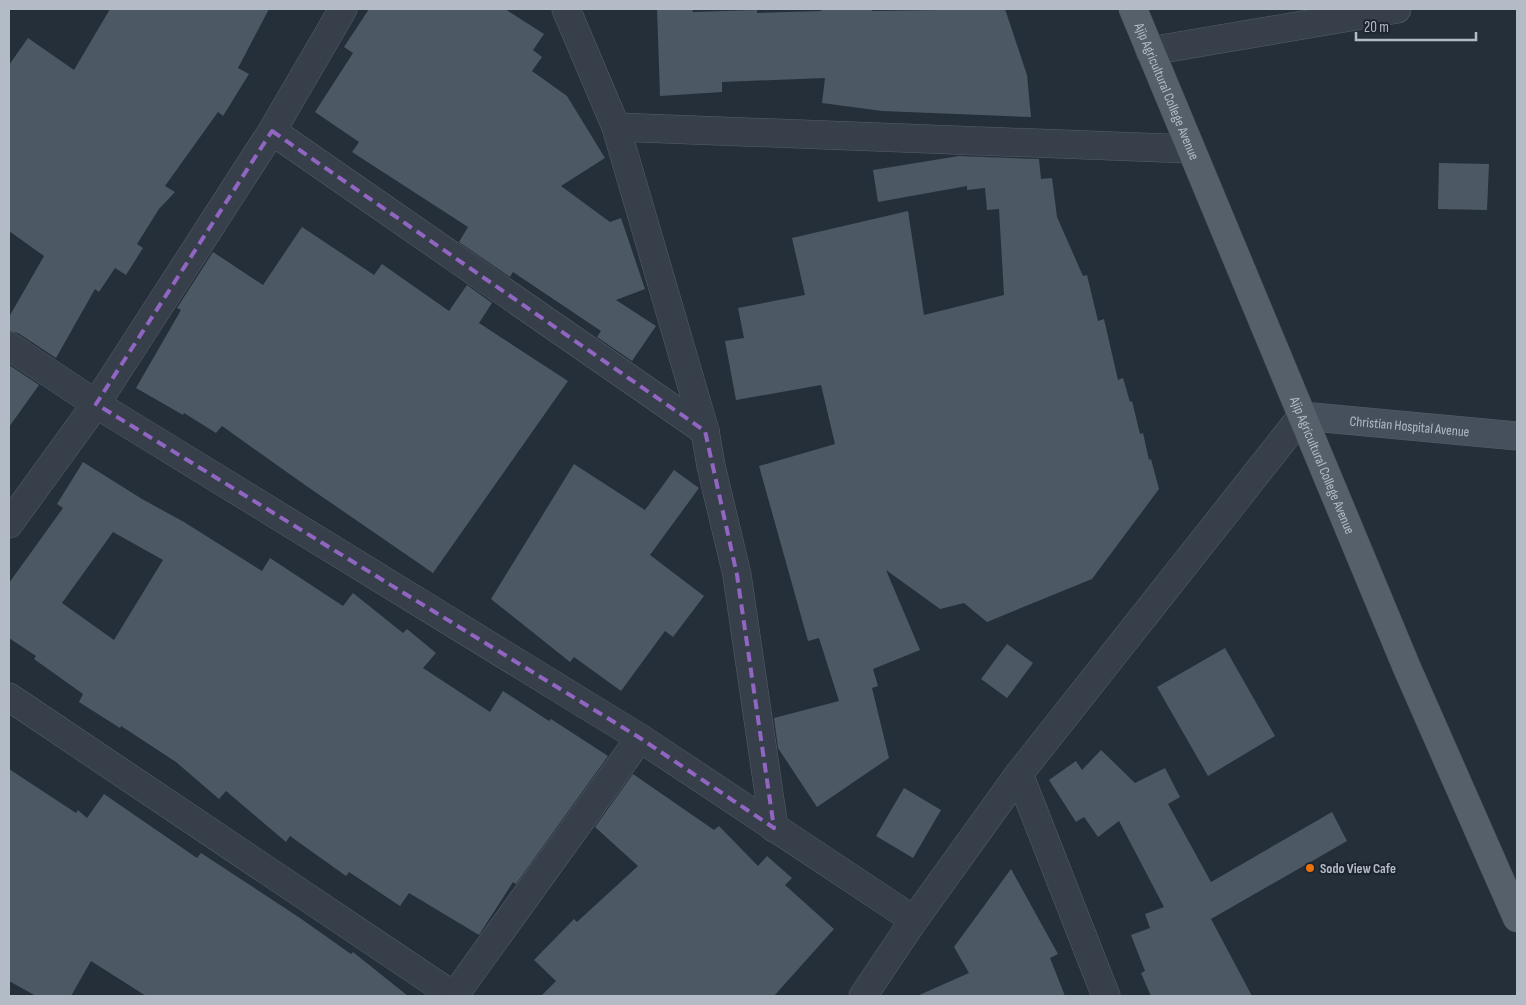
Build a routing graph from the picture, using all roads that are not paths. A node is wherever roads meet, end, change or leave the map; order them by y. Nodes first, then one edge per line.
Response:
1 (343, 9) edge
2 (566, 9) edge
3 (1132, 9) edge
4 (1397, 9) edge
5 (1150, 51) junction
6 (616, 127) junction
7 (272, 131) junction
8 (1190, 148) junction
9 (9, 346) edge
10 (96, 404) junction
11 (1302, 416) junction
12 (704, 431) junction
13 (1517, 436) edge
14 (9, 524) edge
15 (9, 696) edge
16 (640, 738) junction
17 (1019, 774) junction
18 (774, 828) junction
19 (1517, 918) edge
20 (914, 920) junction
21 (454, 996) edge
22 (863, 996) edge
23 (1106, 996) edge

1 - 7 street
2 - 6 street
3 - 5 main road, Ajip Agricultural College Avenue
4 - 5 street
5 - 8 main road, Ajip Agricultural College Avenue
6 - 8 street
6 - 12 street
7 - 10 street
7 - 12 street
8 - 11 main road, Ajip Agricultural College Avenue
9 - 10 street
10 - 14 street
10 - 16 street
11 - 13 main road, Christian Hospital Avenue
11 - 17 street
11 - 19 main road, Ajip Agricultural College Avenue
12 - 18 street
15 - 21 street
16 - 18 street
16 - 21 street
17 - 20 street
17 - 23 street
18 - 20 street
20 - 22 street

